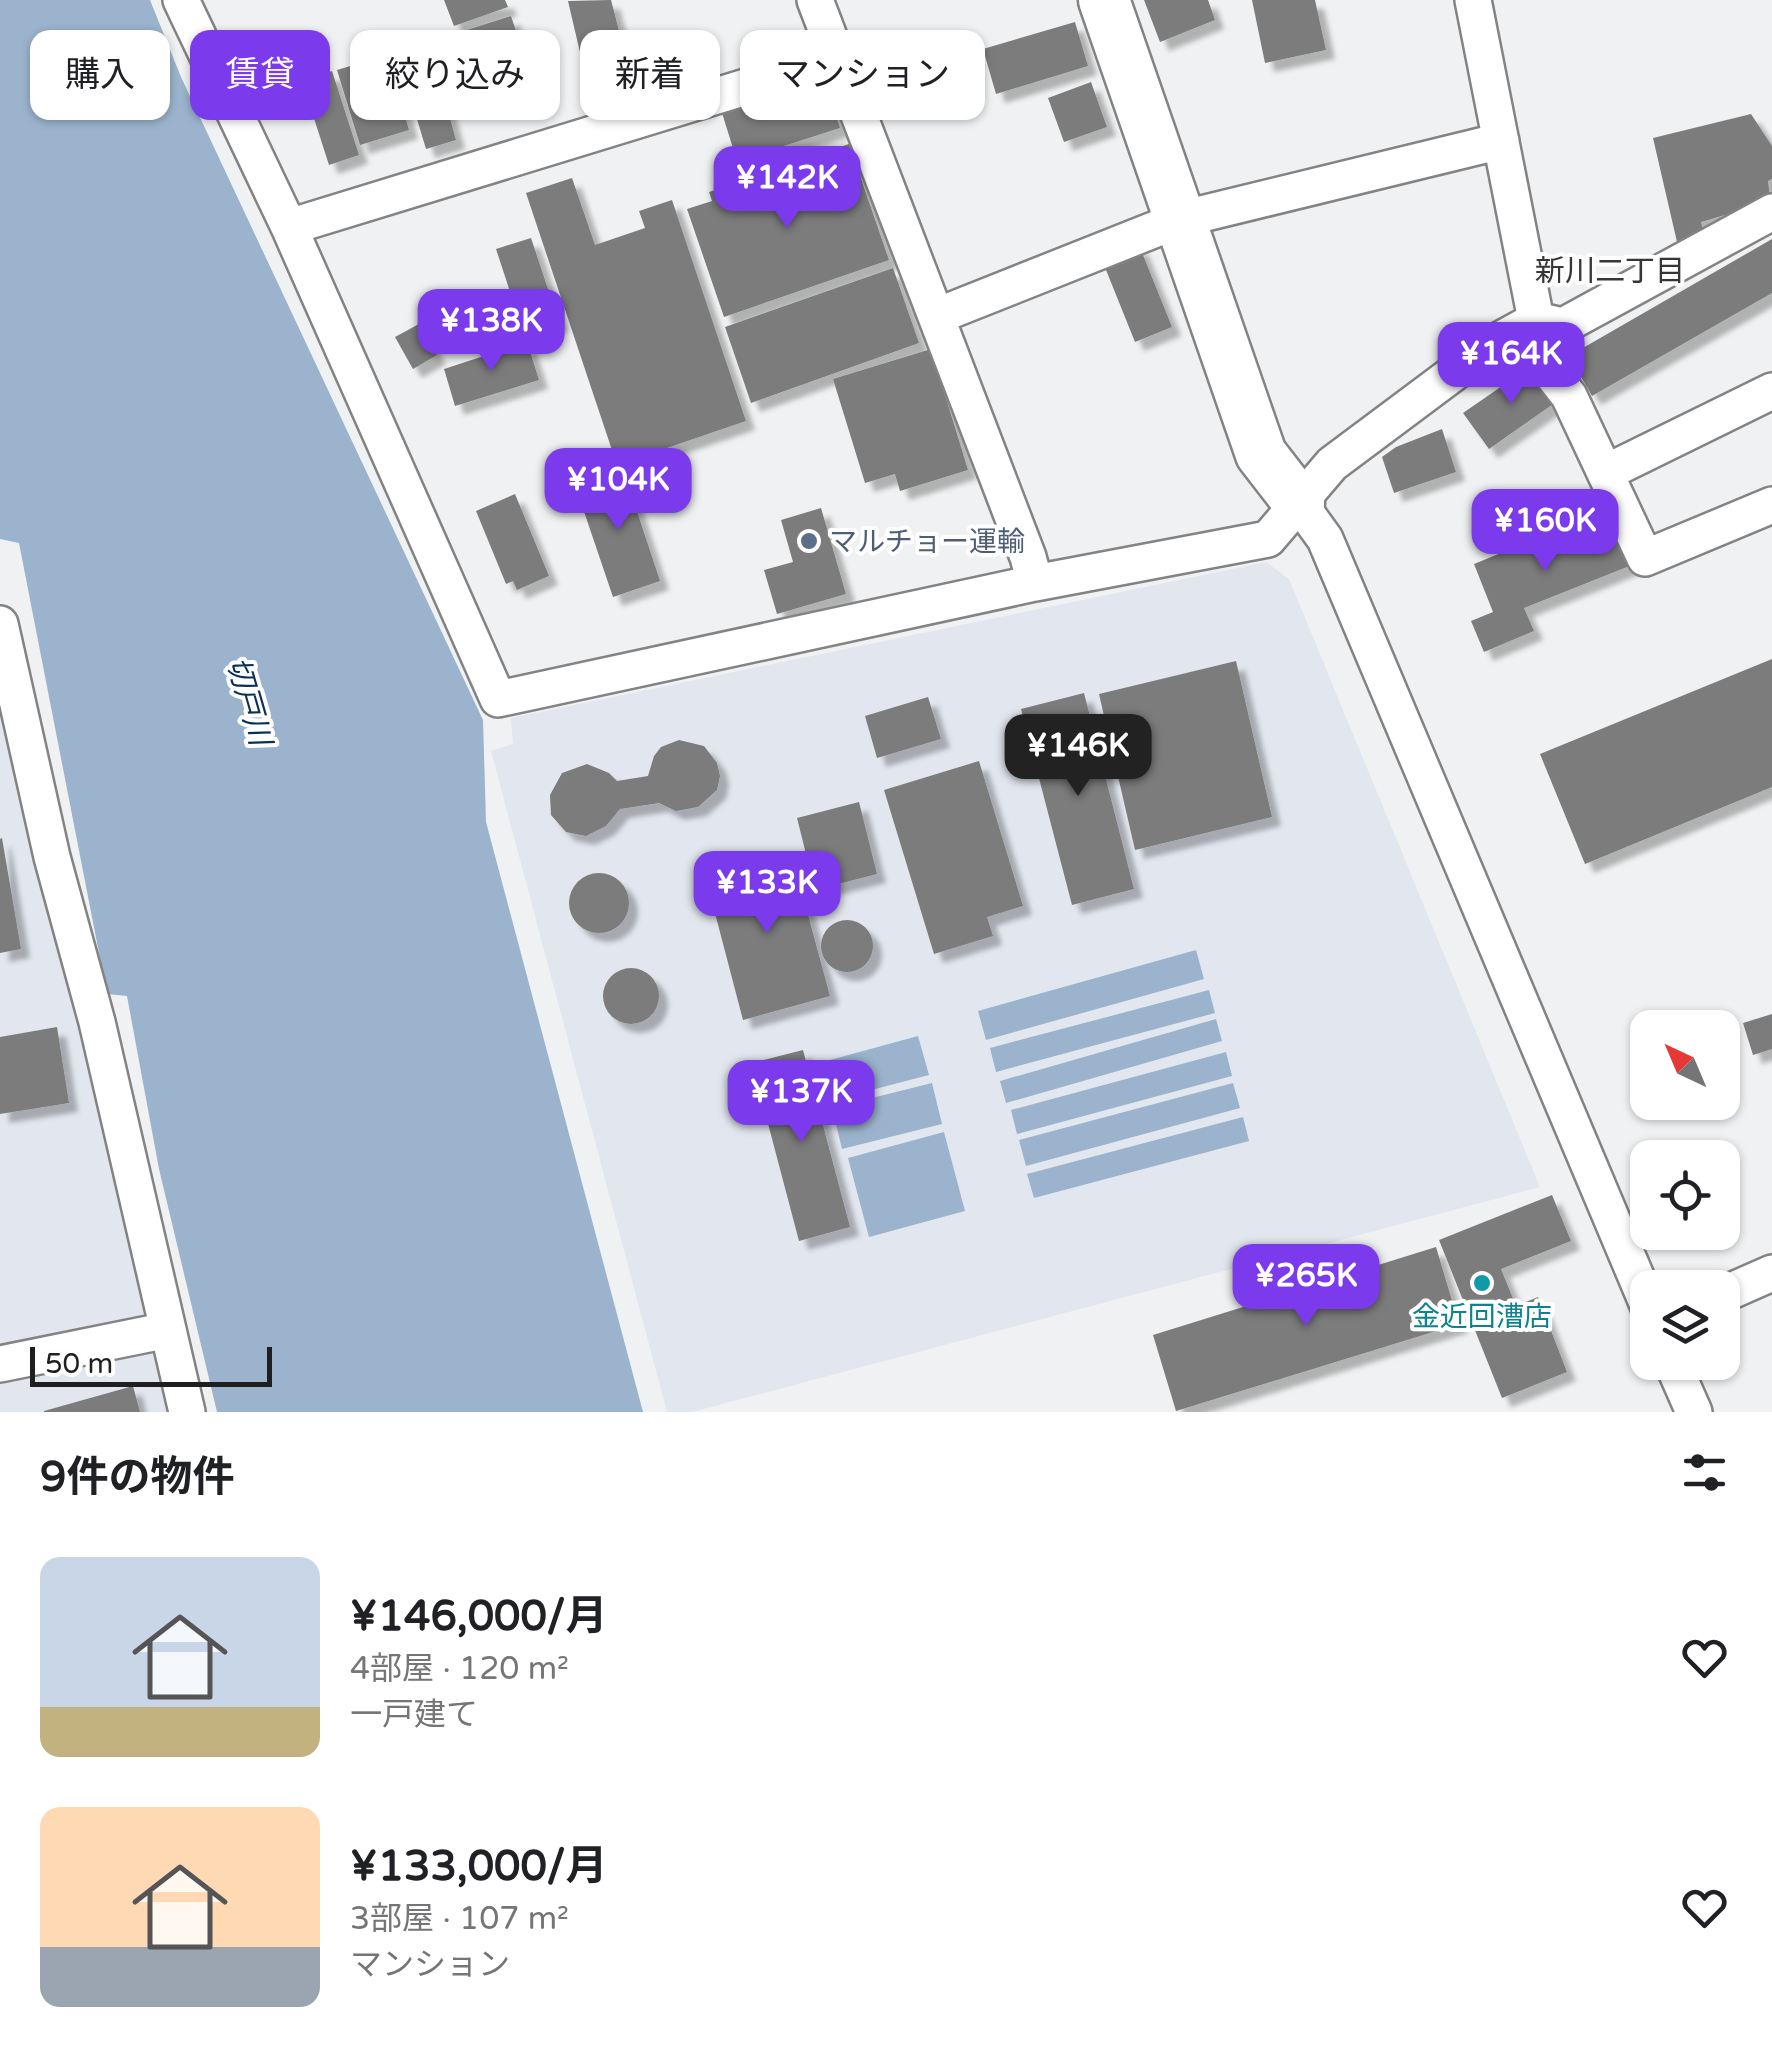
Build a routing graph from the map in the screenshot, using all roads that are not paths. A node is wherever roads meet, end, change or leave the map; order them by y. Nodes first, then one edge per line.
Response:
1 (180, 0) edge
2 (815, 0) edge
3 (1104, 0) edge
4 (1474, 0) edge
5 (826, 30) edge
6 (740, 89) edge
7 (861, 120) edge
8 (1501, 141) junction
9 (1772, 212) edge
10 (1181, 219) junction
11 (289, 227) junction
12 (937, 316) junction
13 (1536, 320) junction
14 (1772, 390) edge
15 (1605, 473) junction
16 (1299, 503) junction
17 (1772, 506) edge
18 (1035, 583) junction
19 (0, 624) edge
20 (1633, 1270) edge
21 (1772, 1273) edge
22 (1740, 1288) edge
23 (168, 1330) junction
24 (0, 1364) edge
25 (1680, 1380) edge
26 (186, 1412) edge
27 (1694, 1412) edge

1 - 11 street
2 - 5 street
3 - 10 street
4 - 8 street
6 - 11 street
7 - 12 street
8 - 10 street
8 - 13 street
9 - 13 street
10 - 12 street
10 - 16 street
11 - 18 street
12 - 18 street
13 - 15 street
13 - 16 street
14 - 15 street
15 - 17 street
16 - 18 street
16 - 20 street
19 - 23 street
21 - 22 street
23 - 24 street
23 - 26 street
25 - 27 street

